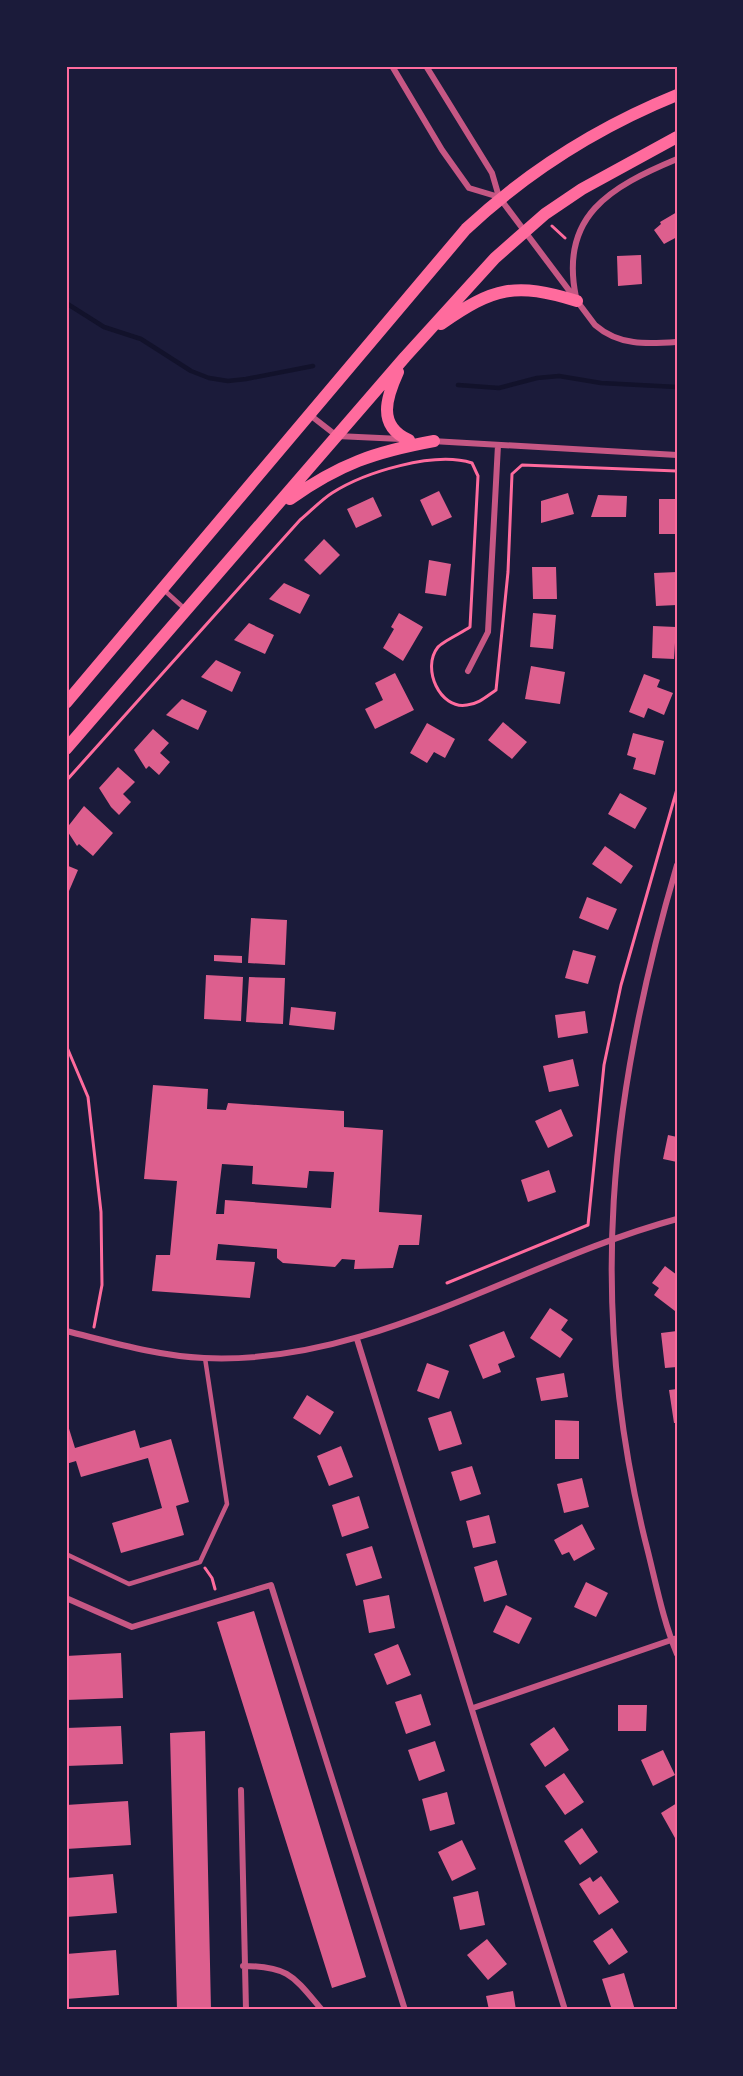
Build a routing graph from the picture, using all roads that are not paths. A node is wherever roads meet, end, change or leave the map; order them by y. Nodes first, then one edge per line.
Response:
1 (392, 66) edge
2 (426, 66) edge
3 (677, 95) edge
4 (677, 137) edge
5 (677, 159) edge
6 (499, 197) junction
7 (524, 231) junction
8 (577, 301) junction
9 (421, 339) junction
10 (677, 342) edge
11 (405, 357) junction
12 (310, 415) junction
13 (337, 436) junction
14 (409, 440) junction
15 (434, 441) junction
16 (498, 445) junction
17 (677, 455) edge
18 (269, 517) junction
19 (164, 590) junction
20 (188, 611) junction
21 (468, 671) dead end
22 (66, 703) edge
23 (66, 749) edge
24 (677, 865) edge
25 (668, 897) junction
26 (677, 900) edge
27 (677, 1219) edge
28 (611, 1239) junction
29 (66, 1331) edge
30 (357, 1339) junction
31 (205, 1358) junction
32 (66, 1554) edge
33 (66, 1598) edge
34 (674, 1639) edge
35 (677, 1654) edge
36 (473, 1708) junction
37 (242, 1790) dead end
38 (243, 1966) junction
39 (246, 2010) edge
40 (322, 2010) edge
41 (405, 2010) edge
42 (565, 2010) edge

1 - 6 street
2 - 6 street
3 - 6 main road
4 - 7 main road
5 - 8 street
6 - 7 street
6 - 12 main road
7 - 8 street
7 - 9 main road
8 - 9 main road
8 - 10 street
9 - 11 main road
11 - 13 main road
11 - 14 main road
12 - 13 street
12 - 19 main road
13 - 14 street
13 - 18 main road
14 - 15 street
15 - 16 street
15 - 18 main road
16 - 17 street
16 - 21 street
18 - 20 main road
19 - 20 lane
19 - 22 main road
20 - 23 main road
24 - 25 street
25 - 26 street
25 - 28 street
27 - 28 street
28 - 30 street
28 - 34 street
29 - 31 street
30 - 31 street
30 - 36 street
31 - 32 lane
33 - 41 street
34 - 35 street
34 - 36 street
36 - 42 street
37 - 38 street
38 - 39 street
38 - 40 street

